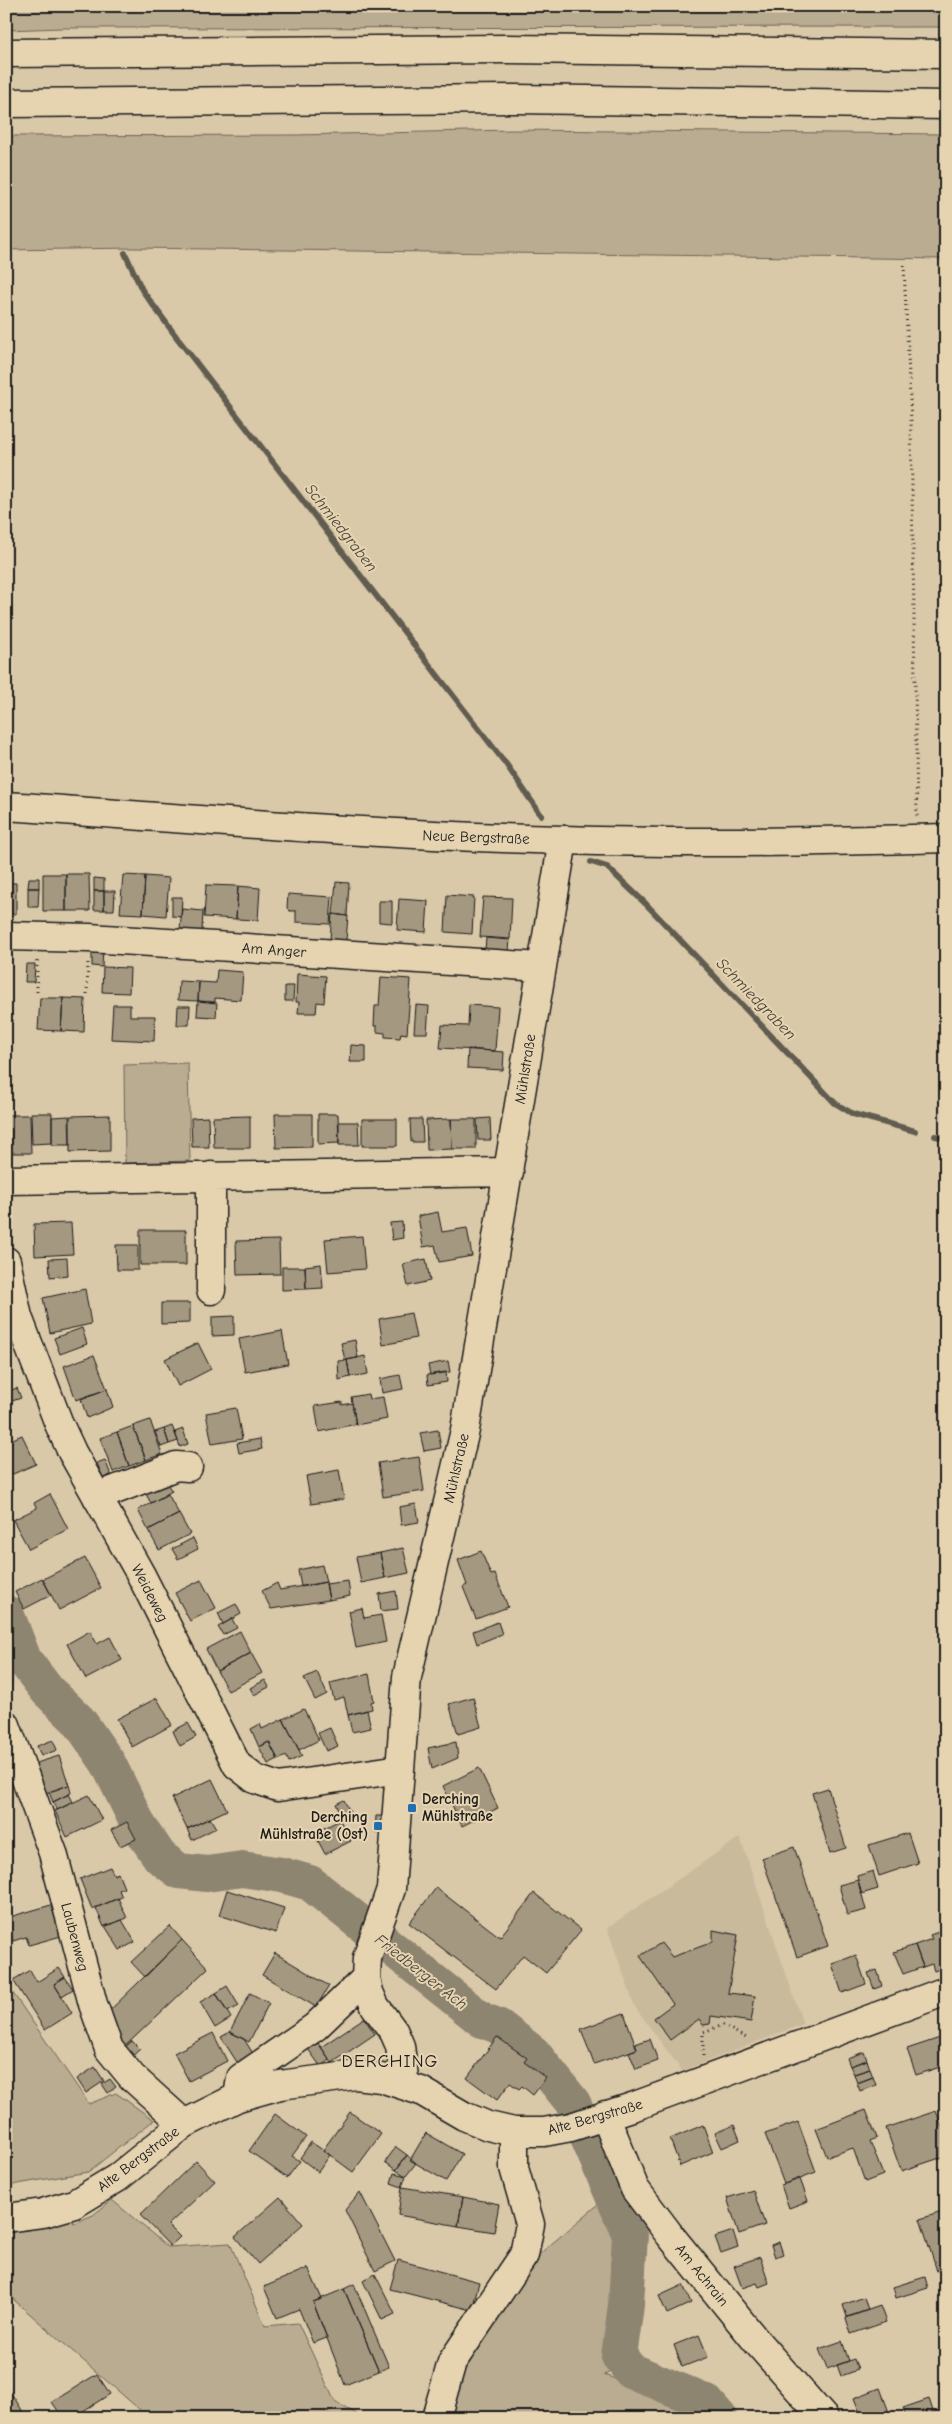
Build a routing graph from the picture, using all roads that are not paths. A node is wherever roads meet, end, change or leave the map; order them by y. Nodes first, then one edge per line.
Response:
1 (6, 53) edge
2 (946, 54) edge
3 (6, 103) edge
4 (946, 105) edge
5 (6, 806) edge
6 (946, 838) edge
7 (563, 840) junction
8 (6, 936) edge
9 (542, 967) junction
10 (509, 1172) junction
11 (211, 1176) junction
12 (6, 1180) edge
13 (6, 1261) edge
14 (211, 1290) dead end
15 (188, 1467) dead end
16 (97, 1497) junction
17 (6, 1725) edge
18 (400, 1769) junction
19 (366, 1978) junction
20 (946, 1991) edge
21 (405, 2084) junction
22 (238, 2098) junction
23 (590, 2120) junction
24 (184, 2124) junction
25 (514, 2132) junction
26 (6, 2218) edge
27 (436, 2418) edge
28 (824, 2418) edge

1 - 2 main road
3 - 4 main road
5 - 7 main road, Neue Bergstraße
6 - 7 main road, Neue Bergstraße
7 - 9 main road, Mühlstraße
8 - 9 main road, Am Anger
9 - 10 main road, Mühlstraße
10 - 11 main road
10 - 18 main road, Mühlstraße
11 - 12 main road
11 - 14 main road
13 - 16 main road, Weideweg
15 - 16 main road
16 - 18 main road, Weideweg
17 - 24 main road, Laubenweg
18 - 19 main road, Mühlstraße
19 - 21 main road, Mühlstraße
19 - 22 main road
20 - 23 main road, Alte Bergstraße
21 - 22 main road, Alte Bergstraße
21 - 25 main road, Alte Bergstraße
22 - 24 main road, Alte Bergstraße
23 - 25 main road, Alte Bergstraße
23 - 28 main road, Am Achrain
24 - 26 main road, Alte Bergstraße
25 - 27 main road

